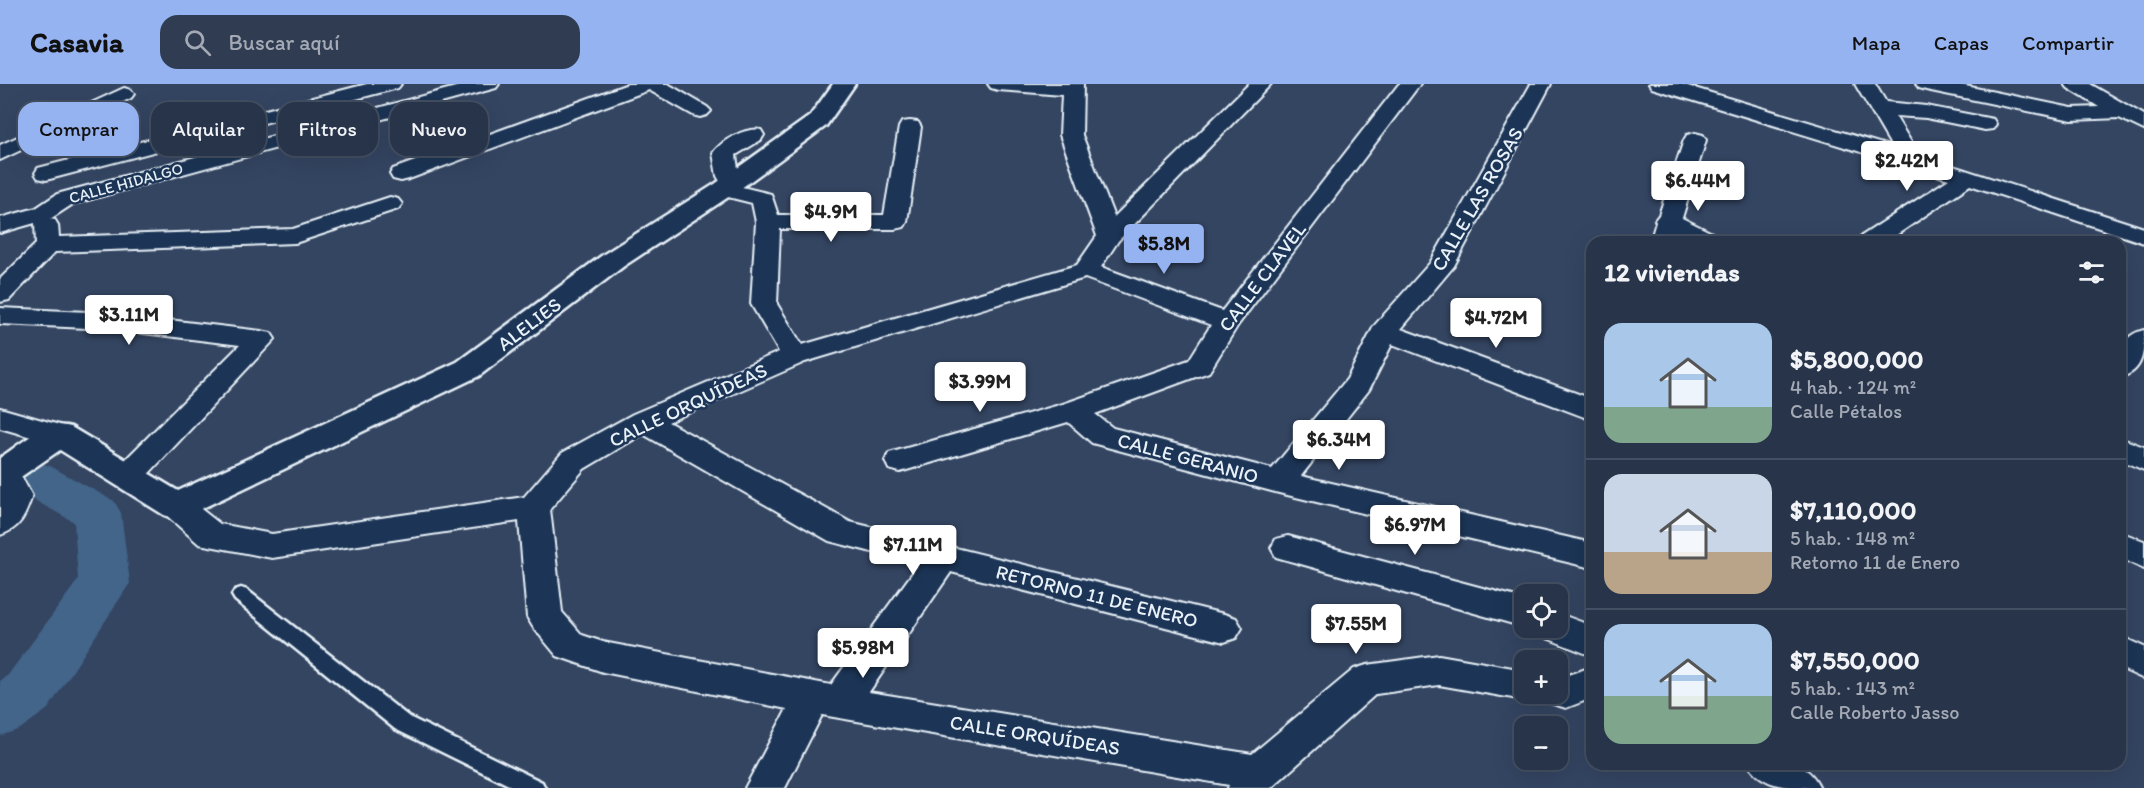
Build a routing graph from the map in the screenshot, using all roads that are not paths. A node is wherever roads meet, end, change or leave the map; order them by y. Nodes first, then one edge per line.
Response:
1 (391, 84) edge
2 (489, 84) edge
3 (647, 84) edge
4 (653, 84) edge
5 (844, 84) edge
6 (998, 84) edge
7 (1261, 84) edge
8 (1410, 84) edge
9 (1542, 84) edge
10 (1659, 84) edge
11 (1865, 84) edge
12 (1926, 84) edge
13 (2075, 84) edge
14 (1074, 87) edge
15 (124, 94) dead end
16 (360, 94) junction
17 (1879, 108) junction
18 (700, 111) dead end
19 (384, 114) junction
20 (2138, 119) edge
21 (1984, 124) dead end
22 (910, 127) dead end
23 (753, 135) dead end
24 (1695, 140) dead end
25 (0, 153) edge
26 (1910, 159) junction
27 (46, 173) dead end
28 (401, 174) dead end
29 (1967, 177) junction
30 (729, 186) junction
31 (390, 204) dead end
32 (44, 213) junction
33 (768, 222) junction
34 (0, 226) edge
35 (1664, 231) edge
36 (1109, 236) junction
37 (1685, 236) edge
38 (1878, 236) edge
39 (2144, 236) edge
40 (48, 245) junction
41 (1086, 270) junction
42 (0, 294) edge
43 (0, 315) edge
44 (1227, 322) junction
45 (1384, 332) junction
46 (2144, 338) edge
47 (795, 356) junction
48 (2126, 360) edge
49 (1586, 408) edge
50 (1073, 411) junction
51 (0, 418) edge
52 (643, 421) junction
53 (59, 435) junction
54 (2126, 451) edge
55 (2144, 459) edge
56 (900, 461) dead end
57 (0, 474) edge
58 (128, 476) junction
59 (1279, 482) junction
60 (0, 483) edge
61 (176, 506) junction
62 (534, 507) junction
63 (0, 523) edge
64 (2126, 547) edge
65 (1288, 548) dead end
66 (1586, 555) edge
67 (2144, 556) edge
68 (943, 557) junction
69 (241, 595) dead end
70 (1514, 611) edge
71 (1224, 628) dead end
72 (1568, 632) edge
73 (1586, 640) edge
74 (2126, 654) edge
75 (2144, 664) edge
76 (1514, 683) edge
77 (1586, 684) edge
78 (1568, 691) edge
79 (826, 701) junction
80 (1776, 770) edge
81 (1254, 780) edge
82 (535, 788) edge
83 (765, 788) edge
84 (1800, 788) edge

1 - 16 street
2 - 19 street, CALLE HIDALGO
3 - 28 street
4 - 18 street
5 - 30 street, ALELIES
6 - 14 street
7 - 36 street
8 - 44 street, CALLE CLAVEL
9 - 45 street, CALLE LAS ROSAS
10 - 26 street
11 - 17 street
12 - 20 street
13 - 20 street
14 - 36 street
15 - 25 street
16 - 19 street
16 - 27 street
17 - 21 street
17 - 26 street
19 - 32 street, CALLE HIDALGO
22 - 33 street
23 - 30 street
24 - 35 street
26 - 29 street
29 - 38 street
29 - 39 street
30 - 33 street
30 - 61 street, ALELIES
31 - 40 street
32 - 34 street, CALLE HIDALGO
32 - 40 street
33 - 47 street
35 - 37 street
36 - 41 street
40 - 42 street
41 - 44 street
41 - 47 street, CALLE ORQUÍDEAS
43 - 58 street
44 - 50 street, CALLE CLAVEL
45 - 49 street
45 - 59 street, CALLE LAS ROSAS
46 - 48 street
47 - 52 street, CALLE ORQUÍDEAS
50 - 56 street, CALLE CLAVEL
50 - 59 street, CALLE GERANIO
51 - 53 street
52 - 62 street, CALLE ORQUÍDEAS
52 - 68 street, RETORNO 11 DE ENERO
53 - 57 street
53 - 58 street
54 - 55 street
58 - 61 street
59 - 66 street, CALLE GERANIO
60 - 63 street
61 - 62 street
62 - 79 street, CALLE ORQUÍDEAS
64 - 67 street
65 - 70 street
68 - 71 street, RETORNO 11 DE ENERO
68 - 79 street
69 - 82 lane
72 - 73 street
74 - 75 street
76 - 81 street
77 - 78 street
79 - 81 street, CALLE ORQUÍDEAS
79 - 83 street
80 - 84 street

